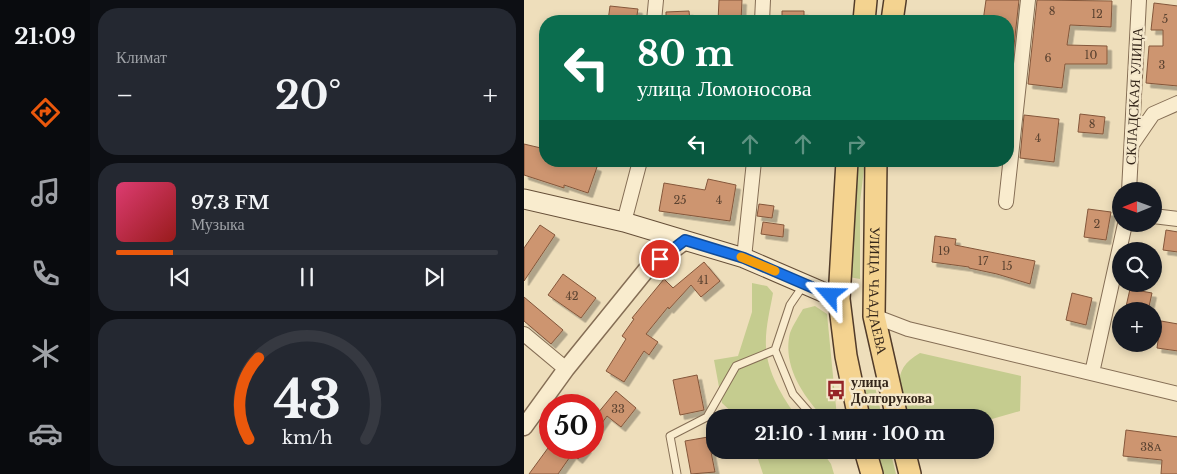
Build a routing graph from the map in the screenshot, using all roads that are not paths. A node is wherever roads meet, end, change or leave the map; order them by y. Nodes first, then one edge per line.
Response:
1 (656, 0) edge
2 (764, 0) edge
3 (866, 0) edge
4 (895, 0) edge
5 (1028, 0) edge
6 (1139, 0) edge
7 (655, 15) edge
8 (763, 15) edge
9 (865, 15) edge
10 (893, 15) edge
11 (1177, 103) edge
12 (1014, 129) edge
13 (1133, 143) junction
14 (638, 167) edge
15 (753, 167) edge
16 (847, 167) edge
17 (876, 167) edge
18 (1010, 167) edge
19 (1130, 182) edge
20 (524, 199) edge
21 (1006, 202) dead end
22 (1162, 217) edge
23 (1177, 219) edge
24 (624, 222) junction
25 (1123, 232) edge
26 (685, 240) junction
27 (744, 258) junction
28 (804, 283) junction
29 (839, 300) junction
30 (874, 316) junction
31 (524, 334) edge
32 (775, 350) junction
33 (566, 369) junction
34 (1092, 373) junction
35 (1177, 394) edge
36 (806, 409) edge
37 (857, 409) edge
38 (895, 409) edge
39 (524, 427) edge
40 (868, 459) edge
41 (906, 459) edge
42 (677, 474) edge
43 (872, 474) edge
44 (910, 474) edge

1 - 7 street
2 - 8 street
3 - 9 main road
4 - 10 main road
5 - 12 street
6 - 13 street, СКЛАДСКАЯ УЛИЦА
11 - 13 street
13 - 19 street, СКЛАДСКАЯ УЛИЦА
14 - 24 street
15 - 27 street
16 - 29 main road
17 - 30 main road, УЛИЦА ЧААДАЕВА
18 - 21 street
20 - 24 main road
22 - 23 street
24 - 26 main road
25 - 34 street
26 - 27 main road
26 - 33 street
27 - 28 main road
28 - 29 main road
28 - 32 lane
29 - 30 main road
29 - 37 main road
30 - 34 street
30 - 38 main road, УЛИЦА ЧААДАЕВА
31 - 33 street
32 - 36 lane
32 - 42 lane
33 - 39 street
34 - 35 street
40 - 43 main road
41 - 44 main road

